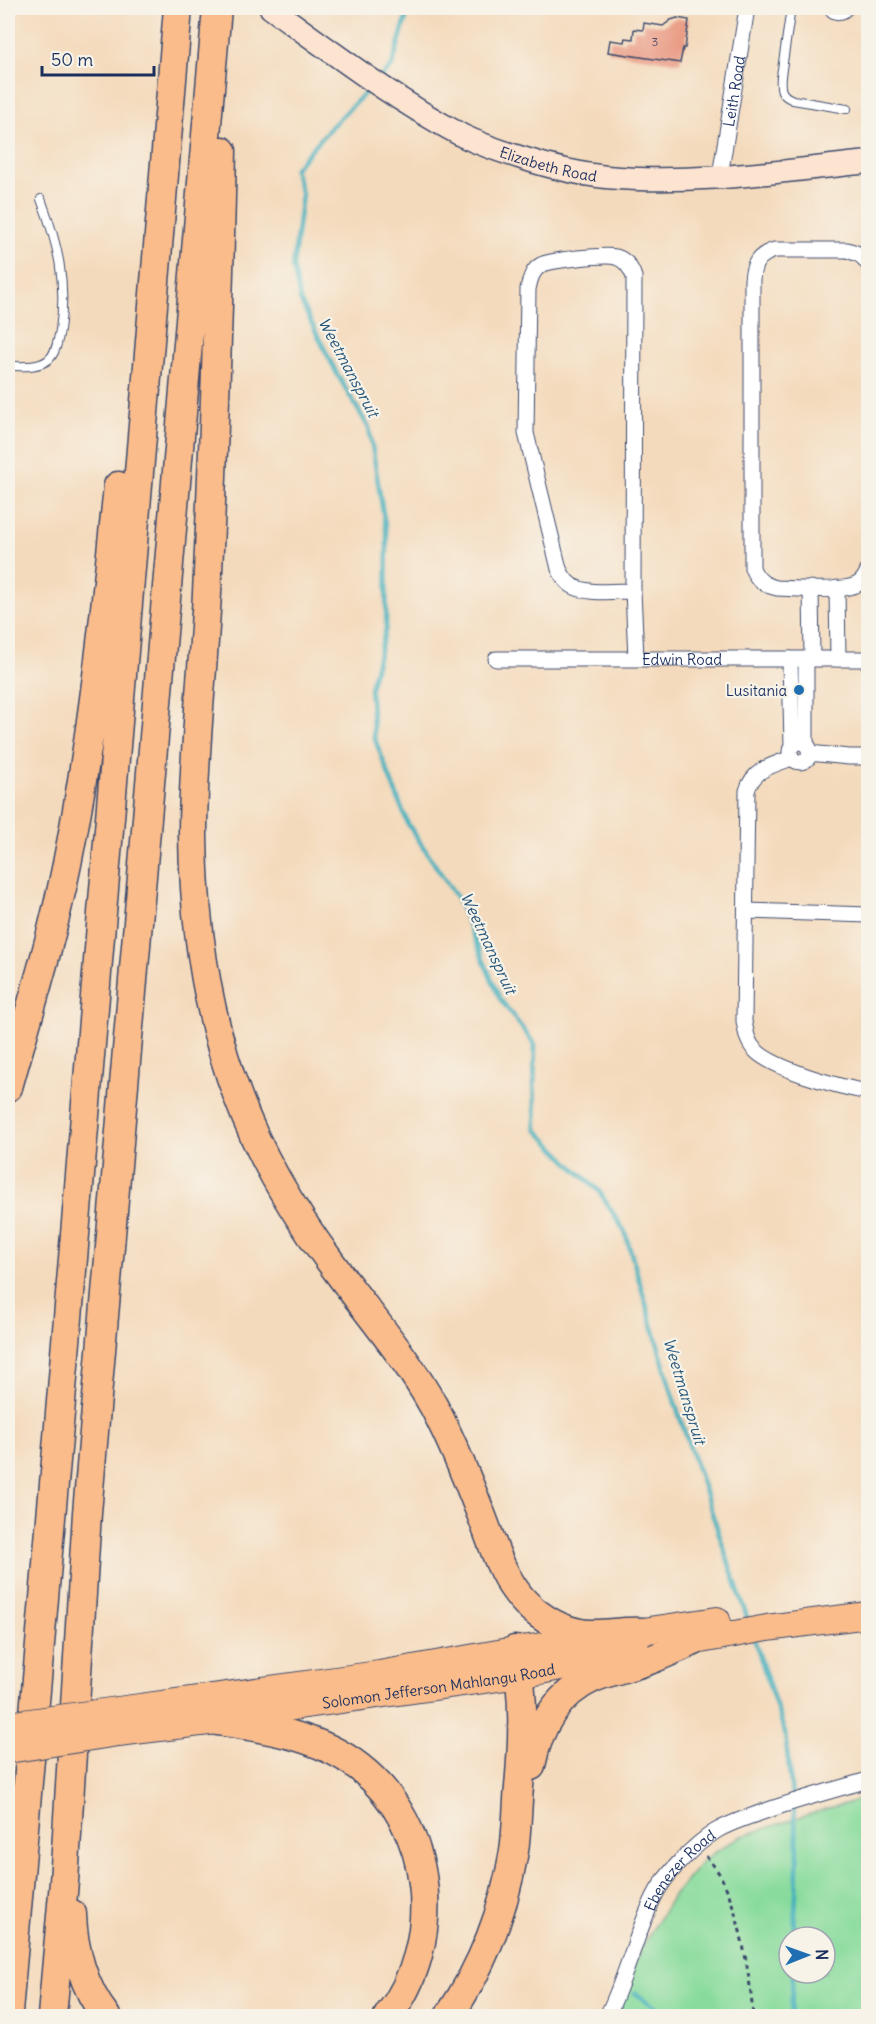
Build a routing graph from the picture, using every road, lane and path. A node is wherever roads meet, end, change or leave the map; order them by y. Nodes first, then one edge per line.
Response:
1 (178, 8) edge
2 (217, 8) edge
3 (225, 8) edge
4 (271, 8) edge
5 (747, 8) edge
6 (791, 8) edge
7 (827, 8) edge
8 (850, 8) edge
9 (847, 109) dead end
10 (868, 162) edge
11 (720, 176) junction
12 (40, 199) dead end
13 (160, 221) junction
14 (868, 264) edge
15 (8, 366) edge
16 (868, 570) edge
17 (811, 588) junction
18 (837, 588) junction
19 (633, 591) junction
20 (636, 658) junction
21 (496, 659) dead end
22 (790, 659) junction
23 (809, 659) junction
24 (838, 659) junction
25 (868, 659) edge
26 (800, 750) junction
27 (868, 757) edge
28 (746, 911) junction
29 (868, 915) edge
30 (8, 1087) edge
31 (868, 1092) edge
32 (87, 1514) junction
33 (868, 1600) edge
34 (868, 1615) edge
35 (766, 1621) junction
36 (642, 1632) junction
37 (701, 1634) junction
38 (518, 1663) junction
39 (118, 1721) junction
40 (218, 1721) junction
41 (8, 1725) edge
42 (8, 1750) edge
43 (868, 1780) edge
44 (698, 1845) junction
45 (514, 1850) junction
46 (8, 2012) edge
47 (52, 2016) edge
48 (106, 2016) edge
49 (387, 2016) edge
50 (449, 2016) edge
51 (608, 2016) edge
52 (753, 2016) edge

1 - 13 highway
2 - 32 highway
3 - 36 highway
4 - 11 street, Elizabeth Road
5 - 11 street, Leith Road
6 - 9 lane
7 - 8 lane
10 - 11 street, Elizabeth Road
12 - 15 lane
13 - 30 highway
13 - 46 highway
14 - 17 street
16 - 18 street
17 - 18 street
17 - 23 street
18 - 24 street
19 - 19 street
19 - 20 street
20 - 21 street, Edwin Road
20 - 22 street, Edwin Road
22 - 23 street, Edwin Road
22 - 26 street
23 - 24 street, Edwin Road
23 - 26 street
24 - 25 street, Edwin Road
26 - 27 street
26 - 28 street
28 - 29 street
28 - 31 street
32 - 47 highway
32 - 48 highway
33 - 35 main road, Solomon Jefferson Mahlangu Road
34 - 35 main road, Solomon Jefferson Mahlangu Road
35 - 37 main road, Solomon Jefferson Mahlangu Road
36 - 37 main road, Solomon Jefferson Mahlangu Road
36 - 38 main road, Solomon Jefferson Mahlangu Road
37 - 38 main road, Solomon Jefferson Mahlangu Road
37 - 45 highway
38 - 39 main road, Solomon Jefferson Mahlangu Road
38 - 40 main road, Solomon Jefferson Mahlangu Road
38 - 45 highway
39 - 40 main road, Solomon Jefferson Mahlangu Road
39 - 41 main road, Solomon Jefferson Mahlangu Road, bridge
39 - 42 main road, Solomon Jefferson Mahlangu Road, bridge
40 - 49 highway
43 - 44 street, Ebenezer Road
44 - 51 street, Ebenezer Road
44 - 52 path
45 - 50 highway

